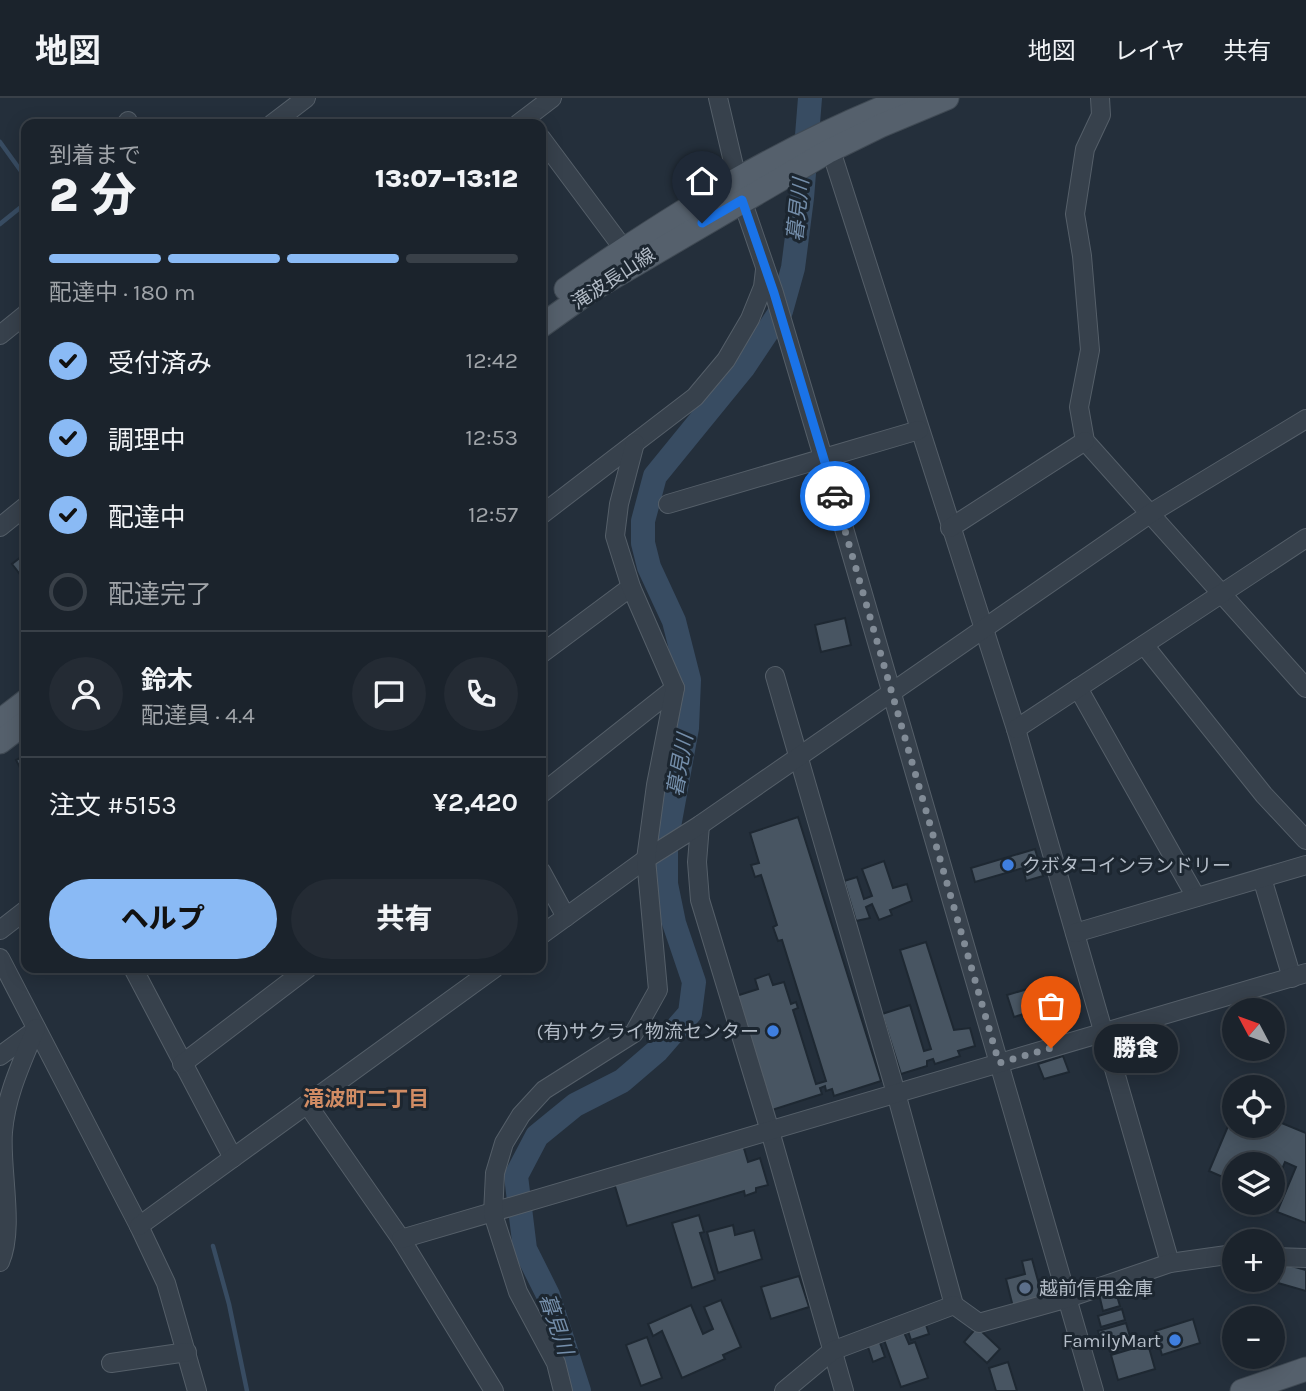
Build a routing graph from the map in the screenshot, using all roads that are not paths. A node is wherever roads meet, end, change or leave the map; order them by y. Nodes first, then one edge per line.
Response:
1 (306, 98) edge
2 (552, 98) edge
3 (718, 98) edge
4 (907, 98) edge
5 (947, 98) edge
6 (1100, 98) edge
7 (279, 119) edge
8 (528, 119) edge
9 (546, 145) edge
10 (828, 145) junction
11 (740, 189) junction
12 (624, 248) junction
13 (766, 267) junction
14 (546, 303) edge
15 (21, 318) edge
16 (546, 322) edge
17 (0, 335) edge
18 (1306, 419) edge
19 (919, 430) junction
20 (1085, 441) junction
21 (635, 443) junction
22 (823, 458) junction
23 (668, 504) dead end
24 (21, 510) edge
25 (546, 511) edge
26 (1151, 513) junction
27 (0, 527) edge
28 (950, 528) junction
29 (1306, 538) edge
30 (631, 587) junction
31 (1222, 594) junction
32 (984, 629) junction
33 (1144, 645) junction
34 (546, 650) edge
35 (775, 676) dead end
36 (676, 688) junction
37 (1078, 688) junction
38 (1306, 688) edge
39 (891, 694) junction
40 (21, 705) edge
41 (0, 721) edge
42 (21, 726) edge
43 (1016, 729) junction
44 (0, 742) edge
45 (799, 757) junction
46 (546, 790) edge
47 (697, 827) junction
48 (1306, 840) edge
49 (646, 859) junction
50 (1306, 865) edge
51 (1262, 878) junction
52 (546, 880) edge
53 (1196, 897) junction
54 (21, 914) edge
55 (566, 917) junction
56 (0, 930) edge
57 (546, 931) edge
58 (1075, 933) junction
59 (0, 958) edge
60 (136, 973) edge
61 (300, 973) edge
62 (488, 973) edge
63 (1299, 975) edge
64 (36, 1028) junction
65 (1103, 1032) junction
66 (0, 1056) edge
67 (999, 1063) junction
68 (182, 1064) junction
69 (896, 1093) junction
70 (307, 1104) junction
71 (769, 1131) junction
72 (233, 1158) junction
73 (493, 1214) junction
74 (139, 1226) junction
75 (401, 1239) junction
76 (1222, 1256) edge
77 (1285, 1257) edge
78 (1306, 1258) edge
79 (0, 1262) edge
80 (1170, 1263) junction
81 (1068, 1298) junction
82 (954, 1305) junction
83 (832, 1351) junction
84 (187, 1352) junction
85 (111, 1363) dead end
86 (1306, 1369) edge
87 (560, 1390) edge
88 (197, 1391) edge
89 (494, 1391) edge
90 (784, 1391) edge
91 (844, 1391) edge
92 (1094, 1391) edge
93 (1242, 1391) edge

1 - 7 street
2 - 8 street
3 - 11 street
4 - 10 main road, 滝波長山線
5 - 10 main road, 滝波長山線
6 - 20 street
9 - 12 street
10 - 11 main road, 滝波長山線
10 - 19 street
11 - 12 main road, 滝波長山線
11 - 13 street
11 - 16 main road, 滝波長山線
12 - 14 main road, 滝波長山線
13 - 21 street
13 - 22 street
15 - 17 street
18 - 26 street
19 - 22 street
19 - 28 street
20 - 26 street
20 - 28 street
21 - 25 street
21 - 30 street
22 - 23 street
22 - 39 street
24 - 27 street
26 - 31 street
26 - 32 street
28 - 32 street
29 - 31 street
30 - 34 street
30 - 36 street
31 - 33 street
31 - 38 street
32 - 39 street
32 - 43 street
33 - 37 street
33 - 48 street
35 - 45 street
36 - 46 street
36 - 49 street
37 - 43 street
37 - 53 street
39 - 45 street
39 - 67 street
40 - 41 main road
42 - 44 main road
43 - 58 street
45 - 47 street
45 - 69 street
47 - 49 street
47 - 71 street
49 - 55 street
49 - 73 street
50 - 51 street
51 - 53 street
51 - 63 street
52 - 55 street
53 - 58 street
54 - 56 street
55 - 57 street
58 - 65 street
59 - 64 street
60 - 68 street
61 - 68 street
62 - 70 street
63 - 65 street
64 - 66 street
64 - 74 street
64 - 79 street
65 - 67 street
65 - 80 street
67 - 69 street
67 - 81 street
68 - 72 street
69 - 71 street
69 - 82 street
70 - 72 street
70 - 75 street
71 - 73 street
71 - 83 street
72 - 74 street
73 - 75 street
73 - 87 street
74 - 84 street
75 - 89 street
76 - 80 street
77 - 78 street
80 - 81 street
81 - 82 street
81 - 92 street
82 - 83 street
83 - 90 street
83 - 91 street
84 - 85 street
84 - 88 street
86 - 93 main road

